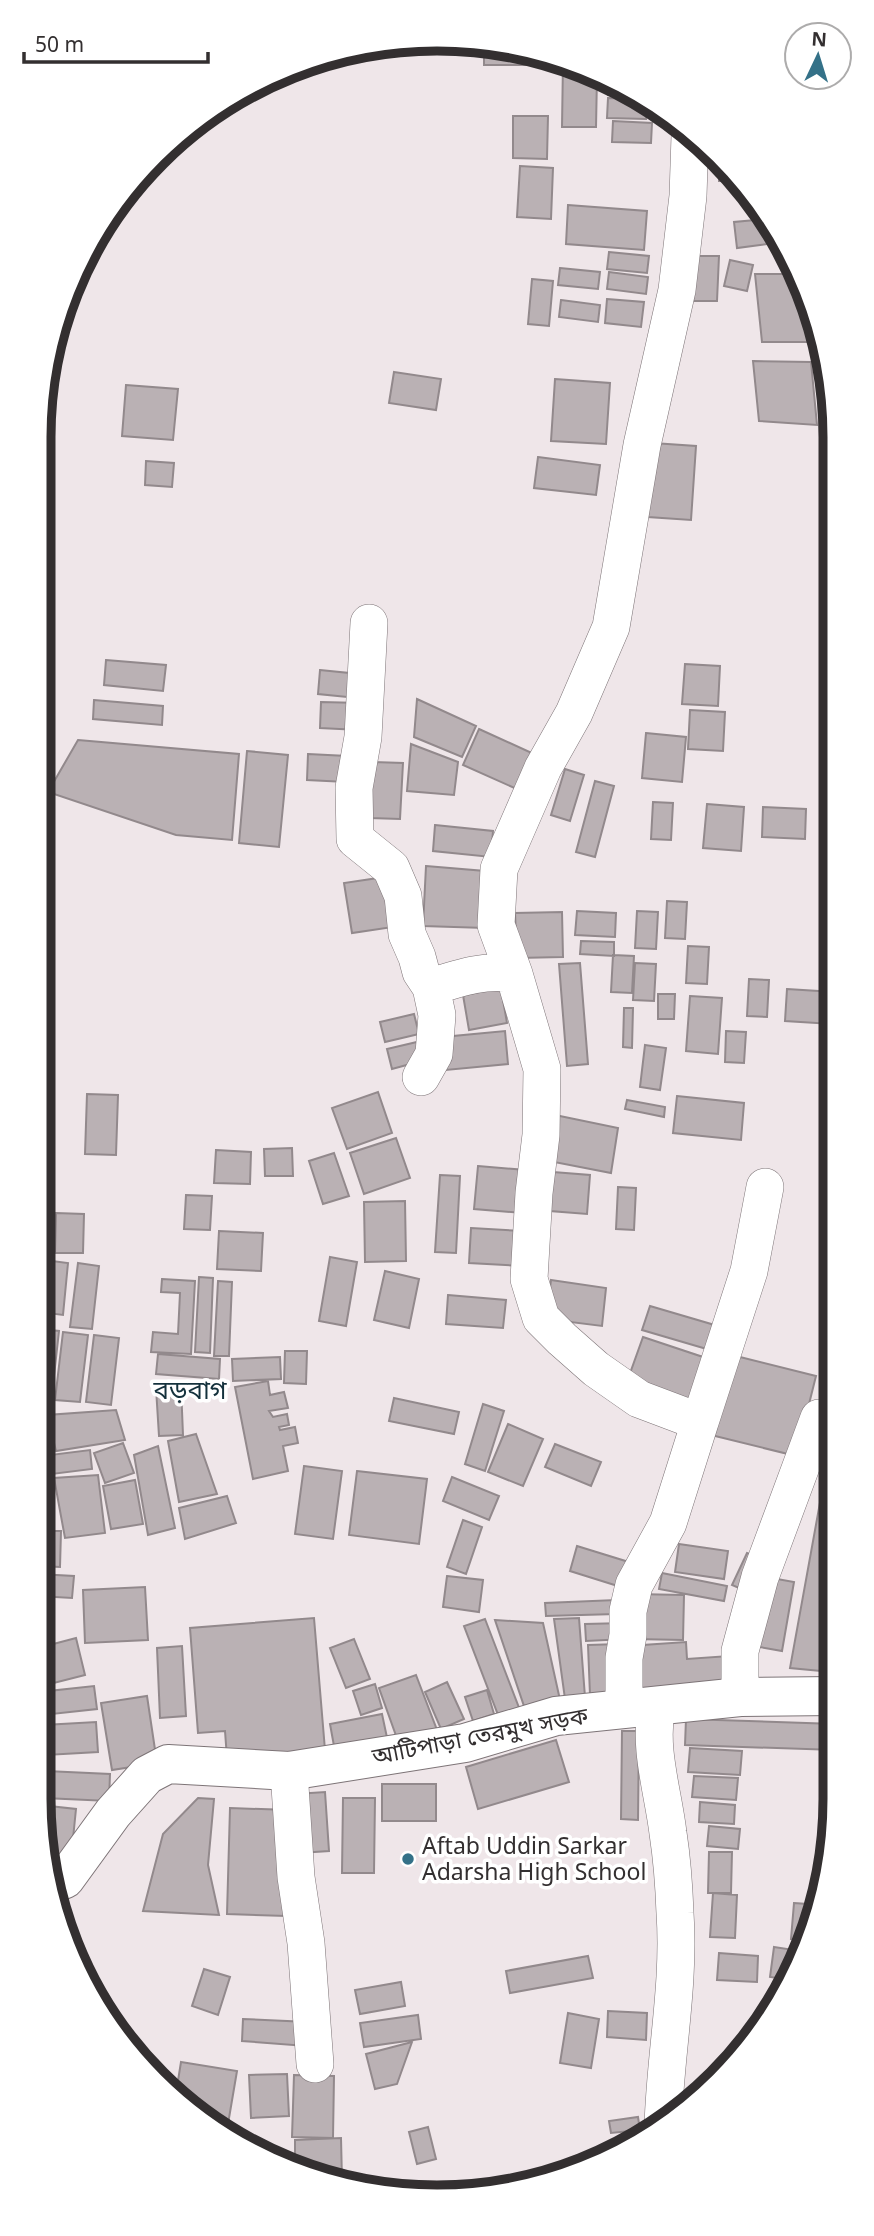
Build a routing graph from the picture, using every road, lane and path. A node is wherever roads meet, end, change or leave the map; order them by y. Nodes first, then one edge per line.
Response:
1 (690, 145) edge
2 (369, 623) dead end
3 (514, 974) junction
4 (431, 987) junction
5 (421, 1077) dead end
6 (765, 1187) dead end
7 (818, 1418) dead end
8 (700, 1422) junction
9 (823, 1696) edge
10 (740, 1698) junction
11 (641, 1708) junction
12 (289, 1771) junction
13 (60, 1881) edge
14 (315, 2064) dead end
15 (663, 2111) edge

1 - 3 street
2 - 4 street
3 - 4 street
3 - 8 street
4 - 5 street
6 - 8 street
7 - 10 street
8 - 11 street
9 - 10 main road, আটিপাড়া তেরমুখ সড়ক
10 - 11 main road, আটিপাড়া তেরমুখ সড়ক
11 - 12 main road, আটিপাড়া তেরমুখ সড়ক
11 - 15 street
12 - 13 main road, আটিপাড়া তেরমুখ সড়ক
12 - 14 street

